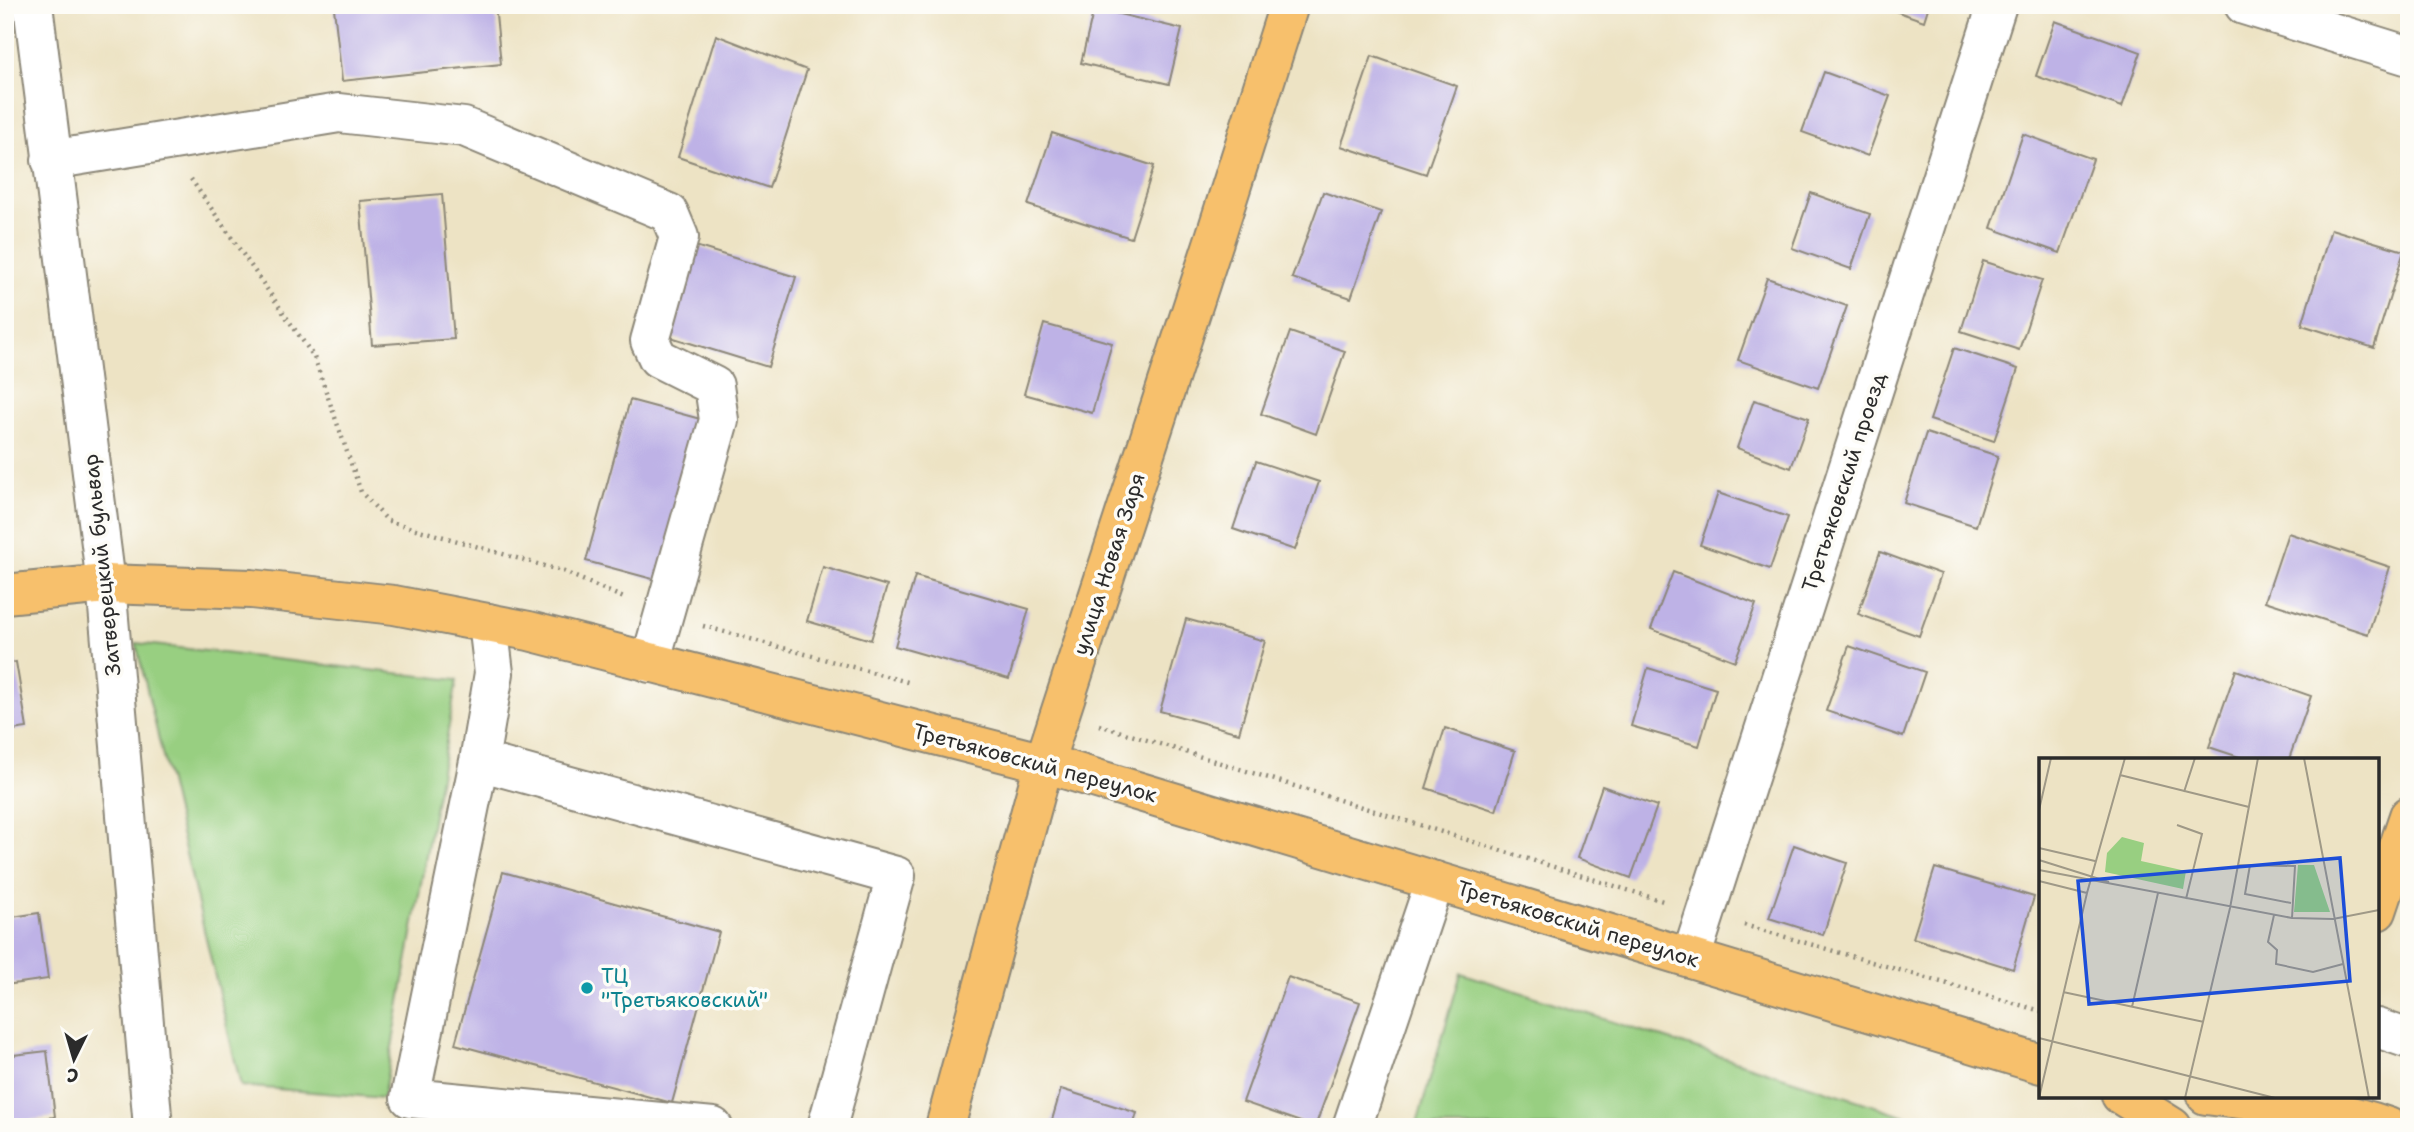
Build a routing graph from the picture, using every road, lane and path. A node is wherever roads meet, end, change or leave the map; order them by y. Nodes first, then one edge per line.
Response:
1 (33, 5) edge
2 (1289, 5) edge
3 (1997, 5) edge
4 (2244, 5) edge
5 (2409, 56) edge
6 (165, 141) junction
7 (51, 160) junction
8 (106, 584) junction
9 (5, 594) edge
10 (663, 615) junction
11 (488, 623) junction
12 (650, 663) junction
13 (918, 685) dead end
14 (1060, 713) junction
15 (479, 761) junction
16 (1044, 763) junction
17 (2409, 816) edge
18 (1435, 881) junction
19 (2379, 905) edge
20 (1705, 914) junction
21 (1691, 958) junction
22 (2039, 1010) edge
23 (2379, 1029) edge
24 (2409, 1039) edge
25 (2039, 1063) edge
26 (2123, 1097) edge
27 (2220, 1097) edge
28 (2309, 1110) edge
29 (153, 1127) edge
30 (713, 1127) edge
31 (827, 1127) edge
32 (945, 1127) edge
33 (1352, 1127) edge
34 (2172, 1127) edge
35 (2388, 1127) edge

1 - 7 street, Затверецкий бульвар
2 - 14 main road, улица Новая Заря
3 - 20 street, Третьяковский проезд
4 - 5 street
6 - 7 street
6 - 10 path
6 - 10 street
7 - 8 street, Затверецкий бульвар
8 - 9 main road, Третьяковский переулок
8 - 11 main road, Третьяковский переулок
8 - 29 street, Затверецкий бульвар
10 - 12 street
10 - 13 path
11 - 12 main road, Третьяковский переулок
11 - 15 street
12 - 16 main road, Третьяковский переулок
14 - 16 main road, улица Новая Заря
14 - 20 path
15 - 30 street
15 - 31 street
16 - 18 main road, Третьяковский переулок
16 - 32 main road, улица Новая Заря
17 - 19 main road
18 - 21 main road, Третьяковский переулок
18 - 33 street
20 - 21 street, Третьяковский проезд
20 - 22 path
21 - 25 main road, Третьяковский переулок
23 - 24 street
26 - 34 main road
27 - 28 main road
28 - 35 main road

